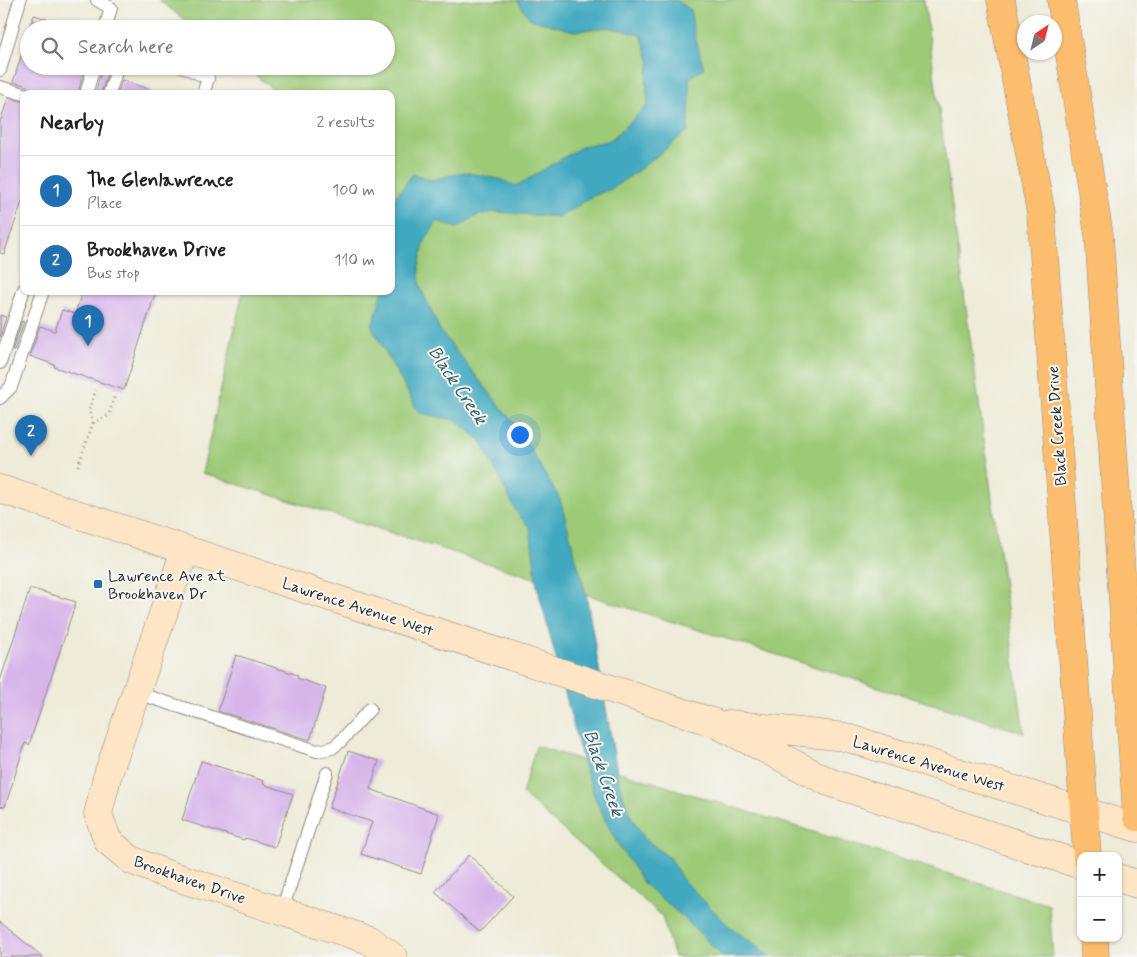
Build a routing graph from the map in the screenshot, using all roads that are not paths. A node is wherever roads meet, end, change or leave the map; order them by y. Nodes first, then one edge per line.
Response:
1 (20, 0) edge
2 (97, 0) edge
3 (1002, 0) edge
4 (1061, 0) edge
5 (108, 20) edge
6 (0, 70) edge
7 (91, 75) edge
8 (115, 75) edge
9 (202, 75) edge
10 (0, 87) edge
11 (87, 90) edge
12 (110, 90) edge
13 (204, 90) edge
14 (20, 93) edge
15 (22, 295) edge
16 (42, 295) edge
17 (0, 364) edge
18 (0, 398) edge
19 (0, 489) edge
20 (185, 550) junction
21 (137, 693) junction
22 (370, 709) dead end
23 (715, 723) junction
24 (327, 773) dead end
25 (1084, 812) junction
26 (1137, 817) edge
27 (1137, 828) edge
28 (1088, 852) edge
29 (1077, 864) edge
30 (1122, 879) edge
31 (1137, 884) edge
32 (282, 910) junction
33 (1094, 942) edge
34 (392, 957) edge
35 (1095, 957) edge

1 - 6 lane
2 - 5 lane
3 - 25 main road, Black Creek Drive
4 - 26 main road
7 - 11 lane
8 - 12 lane
9 - 13 lane
10 - 14 lane
15 - 17 lane
16 - 18 lane
19 - 20 main road, Lawrence Avenue West
20 - 21 main road, Brookhaven Drive
20 - 23 main road, Lawrence Avenue West
21 - 22 lane
21 - 32 main road, Brookhaven Drive
23 - 25 main road, Lawrence Avenue West
23 - 29 main road, Lawrence Avenue West
24 - 32 lane
25 - 27 main road, Lawrence Avenue West
25 - 28 main road, Black Creek Drive
30 - 31 main road
32 - 34 main road, Brookhaven Drive
33 - 35 main road

